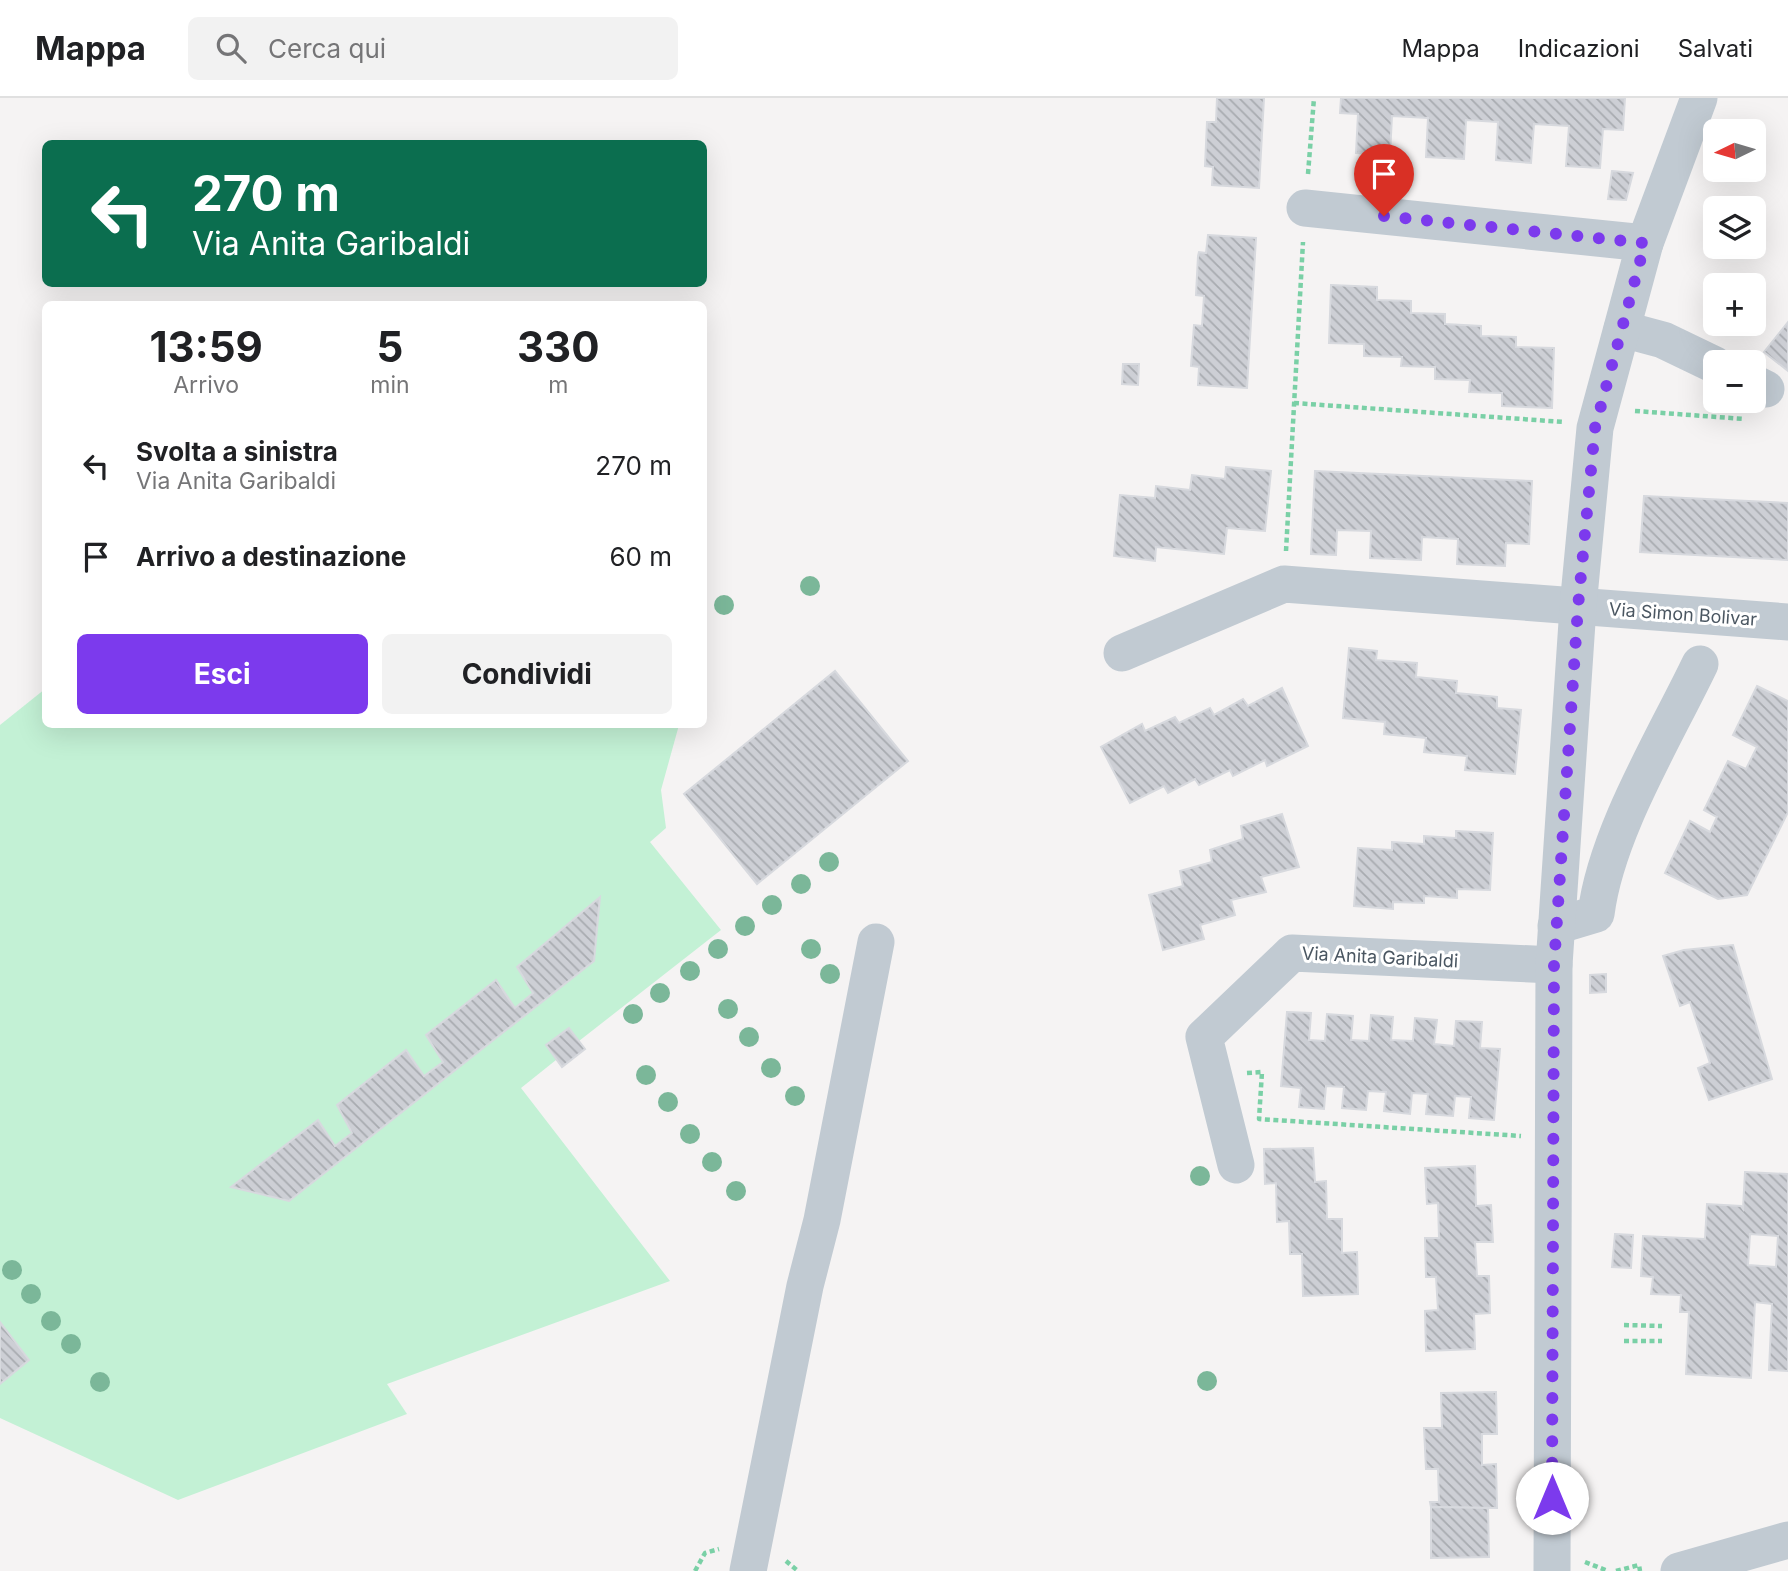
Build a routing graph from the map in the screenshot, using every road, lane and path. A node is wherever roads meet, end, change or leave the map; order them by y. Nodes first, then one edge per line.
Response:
1 (1314, 98) edge
2 (1699, 98) edge
3 (1305, 208) junction
4 (1645, 243) junction
5 (1622, 329) junction
6 (1703, 359) edge
7 (1294, 403) junction
8 (1703, 403) edge
9 (1624, 411) dead end
10 (1572, 422) dead end
11 (1284, 584) junction
12 (1578, 607) junction
13 (1788, 622) edge
14 (1122, 653) dead end
15 (1700, 664) dead end
16 (1556, 926) junction
17 (876, 942) dead end
18 (1554, 965) junction
19 (1213, 1074) junction
20 (1532, 1137) dead end
21 (1236, 1165) dead end
22 (1624, 1325) dead end
23 (1662, 1326) dead end
24 (1624, 1340) dead end
25 (1662, 1341) dead end
26 (1788, 1540) edge
27 (748, 1571) edge
28 (1552, 1571) edge
29 (1616, 1571) edge
30 (1640, 1571) edge
31 (1679, 1571) edge

1 - 3 path
2 - 4 street
3 - 4 street
3 - 7 path
4 - 5 street
5 - 6 street
5 - 12 street
7 - 10 path
7 - 11 path
8 - 9 path
11 - 12 street
11 - 14 street
12 - 13 street, Via Simon Bolivar
12 - 16 street
15 - 16 street
16 - 18 street
17 - 27 street
18 - 19 street, Via Anita Garibaldi
18 - 28 street
19 - 20 path
19 - 21 street, Via Anita Garibaldi
22 - 23 path
24 - 25 path
26 - 31 street
29 - 30 path

